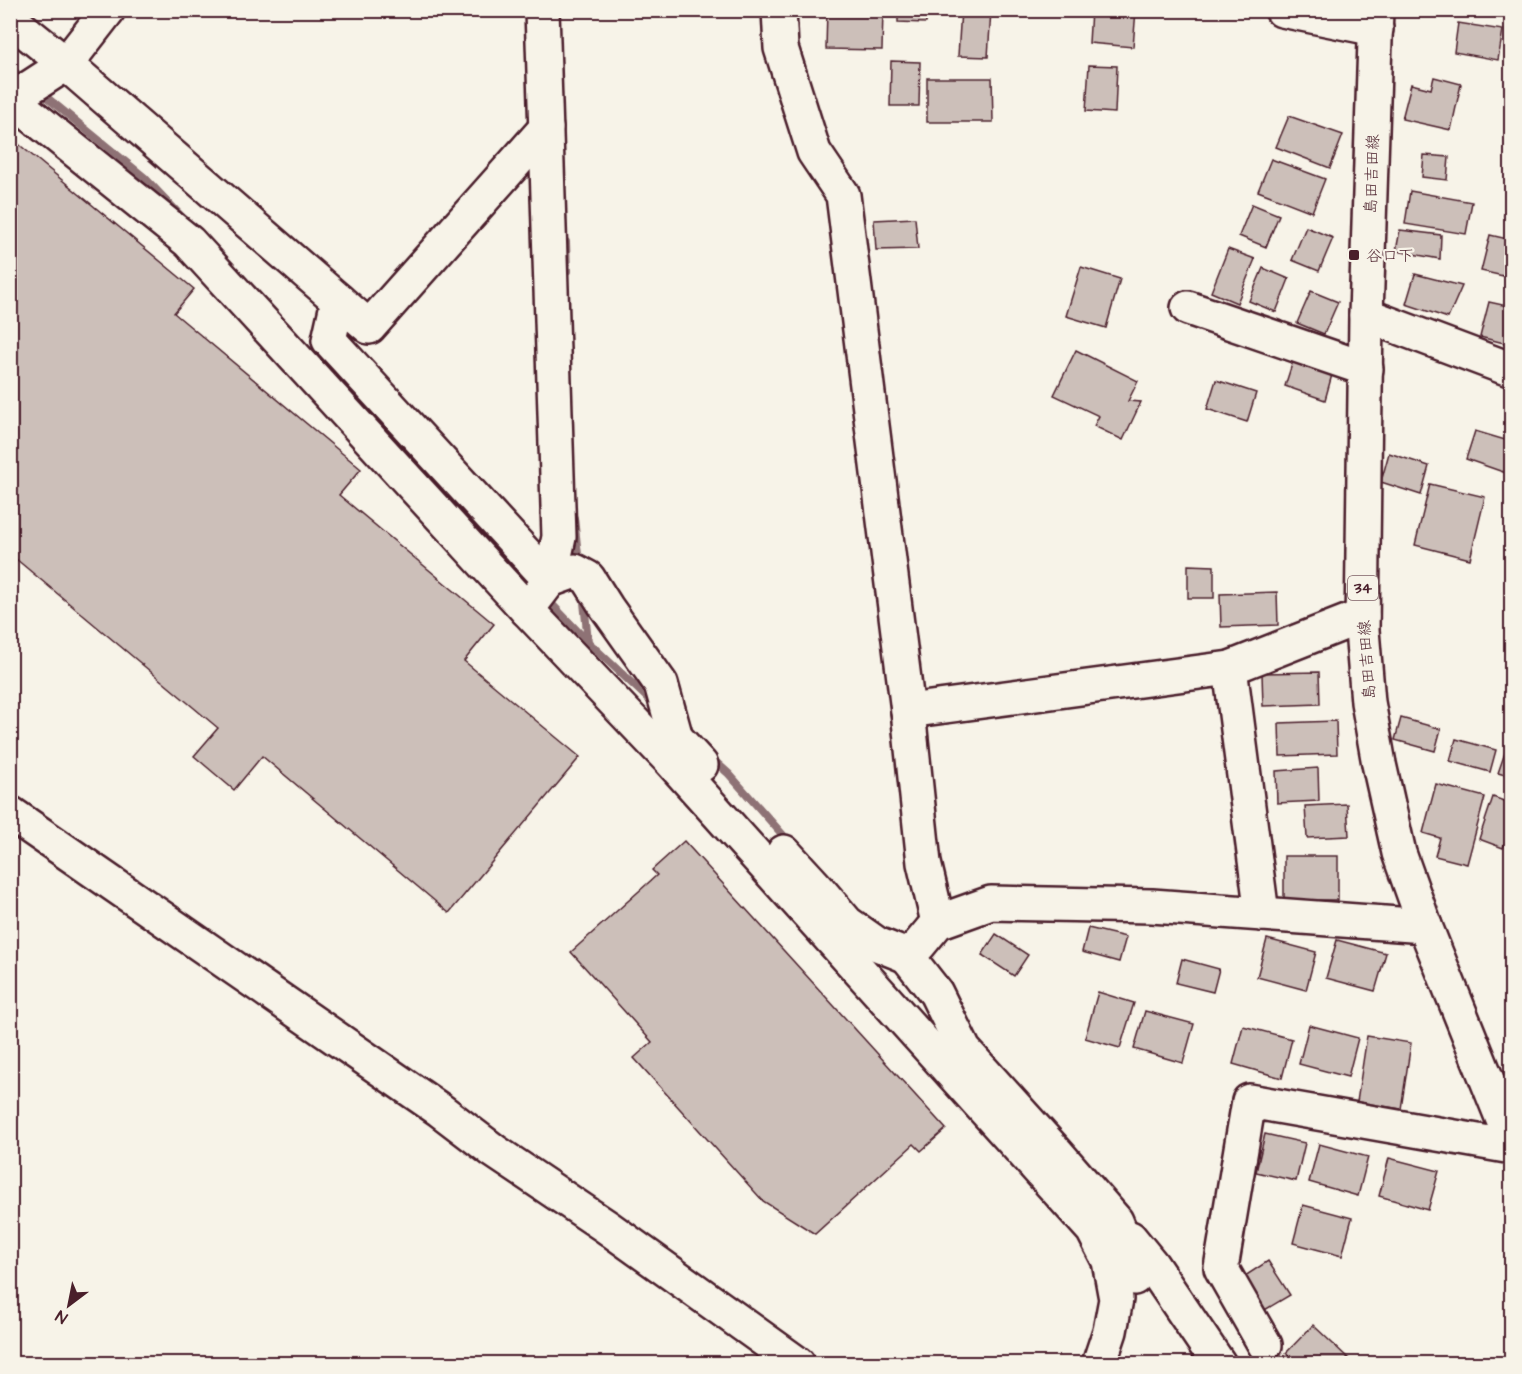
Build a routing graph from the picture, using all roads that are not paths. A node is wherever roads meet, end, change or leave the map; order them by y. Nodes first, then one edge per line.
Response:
1 (108, 10) edge
2 (542, 10) edge
3 (779, 10) edge
4 (1282, 10) edge
5 (10, 19) edge
6 (1376, 20) edge
7 (66, 64) junction
8 (11, 98) edge
9 (546, 128) junction
10 (339, 300) junction
11 (1188, 308) dead end
12 (1366, 315) junction
13 (1366, 369) junction
14 (1512, 370) edge
15 (550, 580) junction
16 (527, 610) junction
17 (1362, 616) junction
18 (1230, 668) junction
19 (908, 711) junction
20 (10, 813) edge
21 (1262, 914) junction
22 (938, 922) junction
23 (1425, 926) junction
24 (907, 956) junction
25 (1512, 1142) edge
26 (1512, 1147) edge
27 (1116, 1221) junction
28 (1273, 1354) edge
29 (798, 1364) edge
30 (1099, 1364) edge
31 (1109, 1364) edge
32 (1219, 1364) edge
33 (1236, 1364) edge

1 - 7 street
2 - 9 street
3 - 19 street
4 - 6 street
5 - 7 street
6 - 12 street, 島田吉田線 / 34
7 - 8 street
7 - 10 street
8 - 16 street
9 - 10 street
9 - 15 street
10 - 15 street
11 - 13 street
12 - 13 street, 島田吉田線 / 34
12 - 14 street
13 - 17 street, 島田吉田線 / 34
15 - 16 street
15 - 24 street
16 - 30 street
17 - 18 street
17 - 23 street, 島田吉田線 / 34
18 - 19 street
18 - 21 street
19 - 22 street
20 - 29 street
21 - 22 street
21 - 23 street
22 - 24 street
23 - 25 street, 島田吉田線 / 34
24 - 27 street
26 - 28 street
27 - 31 street
27 - 32 street
28 - 33 street

